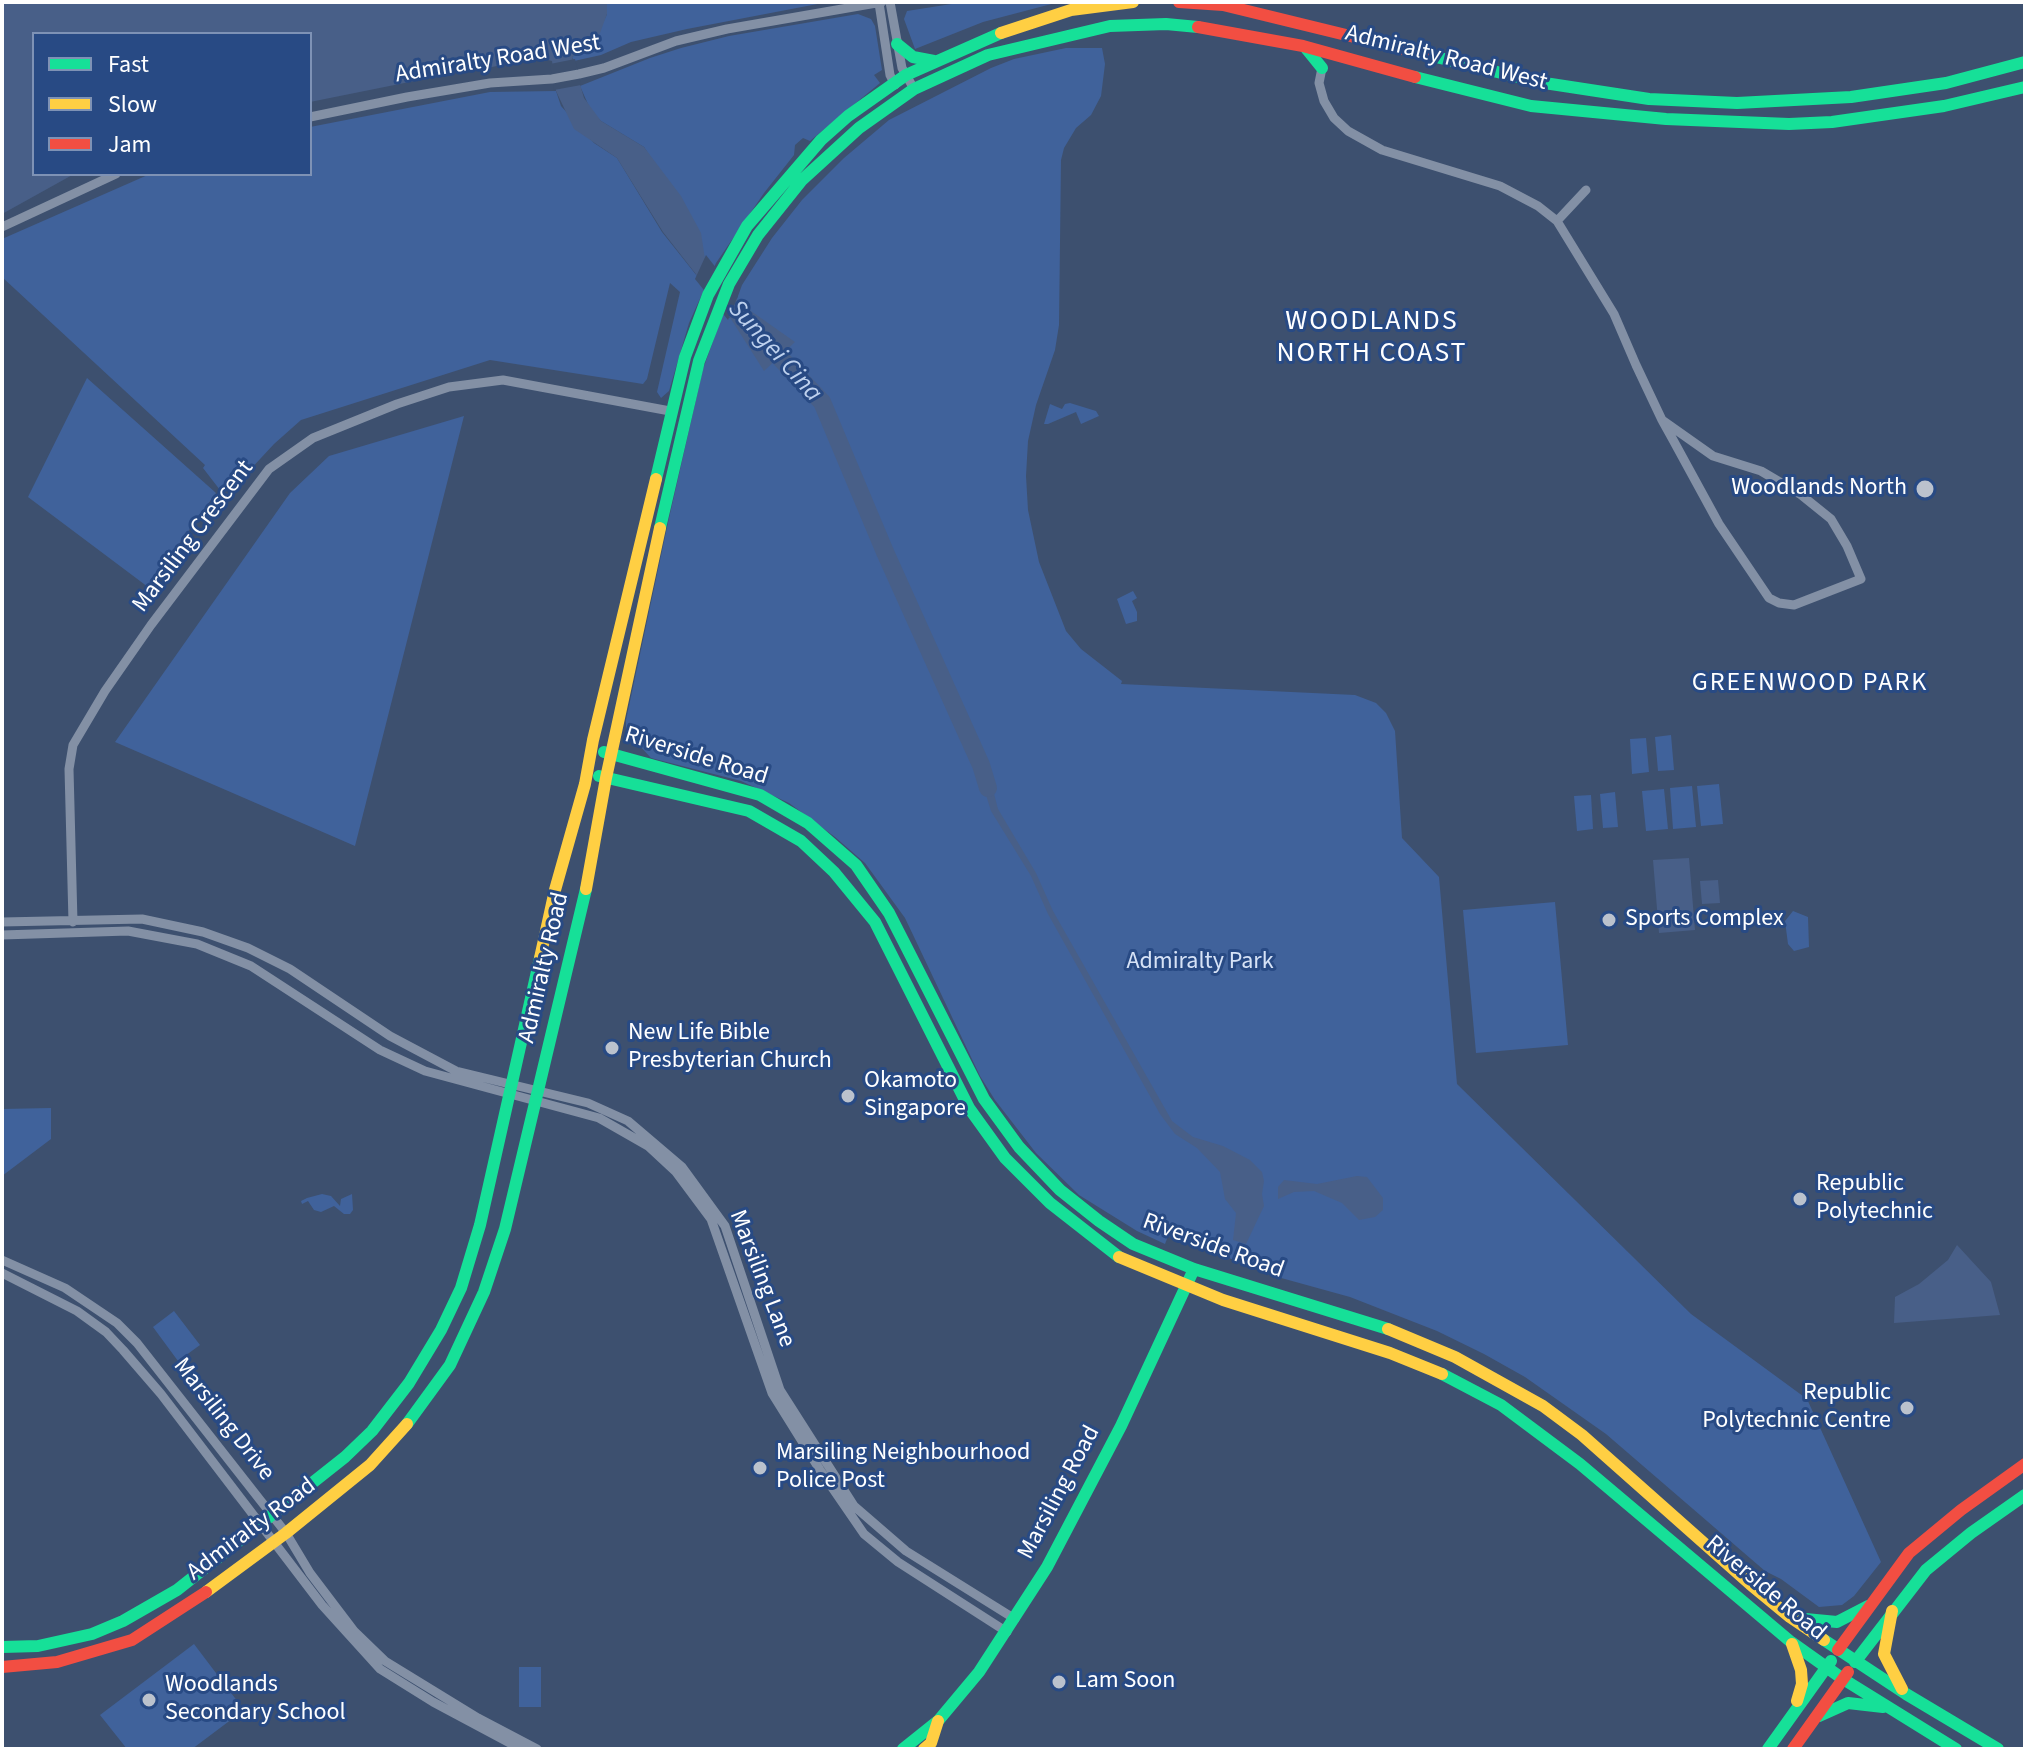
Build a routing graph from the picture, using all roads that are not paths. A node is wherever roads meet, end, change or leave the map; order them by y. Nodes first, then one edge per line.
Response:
1 (881, 2) edge
2 (890, 2) edge
3 (1133, 2) edge
4 (1179, 2) edge
5 (1314, 29) junction
6 (1345, 37) junction
7 (897, 44) junction
8 (1303, 46) junction
9 (1327, 51) junction
10 (934, 61) junction
11 (2025, 62) edge
12 (1322, 68) junction
13 (906, 75) junction
14 (894, 83) junction
15 (2025, 87) edge
16 (909, 93) junction
17 (312, 117) edge
18 (112, 176) edge
19 (1586, 190) dead end
20 (1557, 221) junction
21 (2, 227) edge
22 (670, 411) junction
23 (1662, 420) junction
24 (591, 750) junction
25 (611, 754) junction
26 (587, 774) junction
27 (606, 778) junction
28 (73, 920) junction
29 (2, 922) edge
30 (74, 933) junction
31 (2, 935) edge
32 (511, 1090) junction
33 (538, 1097) junction
34 (2, 1260) edge
35 (733, 1264) junction
36 (1194, 1269) junction
37 (2, 1273) edge
38 (1186, 1286) junction
39 (2025, 1464) edge
40 (2025, 1495) edge
41 (271, 1515) junction
42 (259, 1525) junction
43 (286, 1533) junction
44 (274, 1543) junction
45 (1868, 1606) junction
46 (1892, 1611) junction
47 (1790, 1617) junction
48 (1015, 1619) junction
49 (1007, 1632) junction
50 (1791, 1642) junction
51 (2, 1647) edge
52 (1838, 1650) junction
53 (1855, 1662) junction
54 (2, 1667) edge
55 (1826, 1668) junction
56 (1843, 1679) junction
57 (1906, 1694) junction
58 (1891, 1709) junction
59 (1792, 1716) junction
60 (1813, 1720) junction
61 (938, 1721) junction
62 (920, 1733) junction
63 (931, 1747) edge
64 (907, 1748) edge
65 (521, 1749) edge
66 (537, 1749) edge
67 (1768, 1749) edge
68 (1793, 1749) edge
69 (1956, 1749) edge
70 (1998, 1749) edge

1 - 14 street, Admiralty Road West
1 - 17 street, Admiralty Road West
2 - 7 street
3 - 10 main road
4 - 5 main road, Admiralty Road West
5 - 6 main road, Admiralty Road West
5 - 9 main road
6 - 9 main road
6 - 11 main road, Admiralty Road West
7 - 10 main road
7 - 13 street
8 - 9 main road, Admiralty Road West
8 - 12 main road
8 - 16 main road, Admiralty Road West
9 - 12 main road
9 - 15 main road, Admiralty Road West
10 - 13 main road
12 - 20 street
13 - 14 main road
13 - 16 street
14 - 16 street, Admiralty Road West
14 - 22 main road, Admiralty Road
16 - 25 main road, Admiralty Road
18 - 21 street
19 - 20 street
20 - 23 street
22 - 24 main road, Admiralty Road
22 - 28 street, Marsiling Crescent
23 - 23 street
24 - 25 main road, Riverside Road
24 - 26 main road, Admiralty Road
25 - 27 main road, Admiralty Road
25 - 36 main road, Riverside Road
26 - 27 main road, Riverside Road
26 - 32 main road, Admiralty Road
27 - 33 main road, Admiralty Road
27 - 38 main road, Riverside Road
28 - 29 street, Marsiling Lane
28 - 30 street, Marsiling Crescent
28 - 32 street, Marsiling Lane
30 - 31 street, Marsiling Lane
30 - 32 street, Marsiling Lane
32 - 33 street, Marsiling Lane
32 - 41 main road, Admiralty Road
33 - 35 street, Marsiling Lane
33 - 43 main road, Admiralty Road
34 - 41 street, Marsiling Drive
35 - 48 street, Marsiling Lane
35 - 49 street, Marsiling Lane
36 - 38 main road, Marsiling Road
36 - 47 main road, Riverside Road
37 - 42 street, Marsiling Drive
38 - 48 main road, Marsiling Road
38 - 50 main road, Riverside Road
39 - 45 main road
40 - 46 main road
41 - 42 main road, Admiralty Road
41 - 43 street, Marsiling Drive
42 - 44 street, Marsiling Drive
42 - 51 main road, Admiralty Road
43 - 44 main road, Admiralty Road
43 - 66 street, Marsiling Drive
44 - 54 main road, Admiralty Road
44 - 65 street, Marsiling Drive
45 - 47 main road
45 - 52 main road
46 - 53 main road
46 - 57 main road
47 - 52 main road, Riverside Road
48 - 49 main road, Marsiling Road
49 - 61 main road, Marsiling Road
50 - 55 main road, Riverside Road
50 - 59 main road
52 - 53 main road, Riverside Road
52 - 55 main road
53 - 56 main road
53 - 57 main road, Riverside Road
55 - 56 main road, Riverside Road
55 - 59 main road
56 - 58 main road, Riverside Road
56 - 60 main road
57 - 70 main road, Riverside Road
58 - 60 main road
58 - 69 main road, Riverside Road
59 - 67 main road
60 - 68 main road
61 - 62 main road, Marsiling Road
61 - 63 main road, Marsiling Road
62 - 63 main road
62 - 64 main road, Marsiling Road

